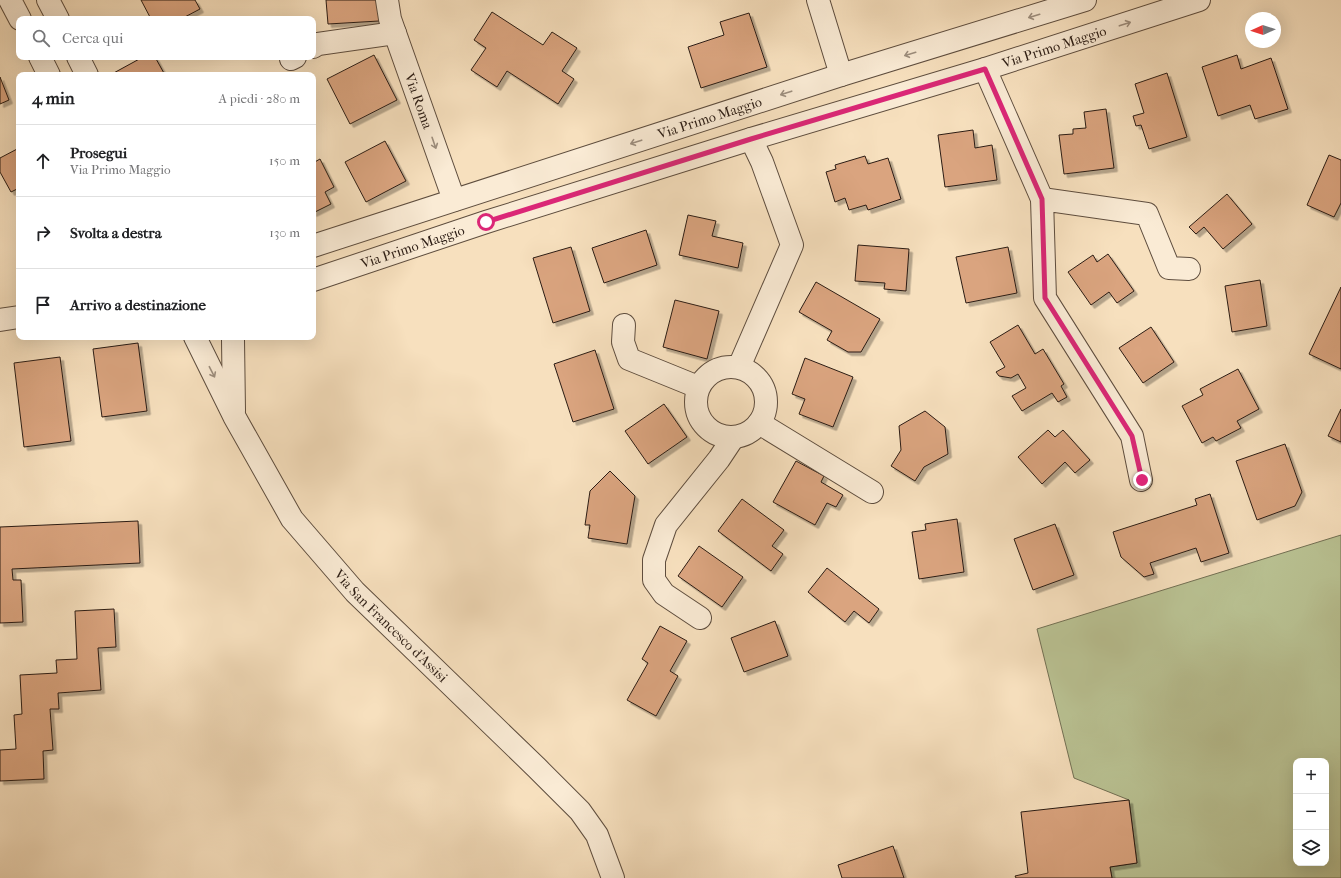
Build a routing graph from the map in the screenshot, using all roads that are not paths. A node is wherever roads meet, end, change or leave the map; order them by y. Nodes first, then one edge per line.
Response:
1 (10, 0) edge
2 (48, 0) edge
3 (387, 0) edge
4 (818, 0) edge
5 (1085, 0) edge
6 (1199, 0) edge
7 (18, 16) edge
8 (56, 16) edge
9 (395, 33) junction
10 (316, 45) edge
11 (42, 60) edge
12 (80, 60) edge
13 (985, 69) junction
14 (48, 72) edge
15 (86, 72) edge
16 (841, 75) junction
17 (751, 139) junction
18 (1042, 199) junction
19 (454, 200) junction
20 (316, 245) edge
21 (1188, 269) dead end
22 (316, 279) edge
23 (16, 318) edge
24 (0, 320) edge
25 (624, 324) dead end
26 (196, 340) edge
27 (204, 340) edge
28 (227, 340) edge
29 (235, 340) edge
30 (739, 367) junction
31 (698, 387) junction
32 (234, 416) junction
33 (759, 423) junction
34 (733, 438) junction
35 (1142, 480) dead end
36 (872, 492) dead end
37 (700, 618) dead end
38 (613, 878) edge

1 - 7 street
2 - 8 street
3 - 9 street, Via Roma
4 - 16 street
5 -> 16 street, Via Primo Maggio
13 -> 6 street, Via Primo Maggio
9 - 10 street
9 -> 19 street, Via Roma
11 - 14 street
12 - 15 street
13 - 17 street, Via Primo Maggio
13 - 18 street
16 -> 19 street, Via Primo Maggio
17 - 22 street, Via Primo Maggio
17 - 30 street
18 - 21 street
18 - 35 street
19 - 20 street, Via Primo Maggio
23 - 24 street
25 - 31 street
26 -> 32 street, Via San Francesco d'Assisi
27 - 28 street
29 - 32 street, Via San Francesco d'Assisi
30 - 31 street
30 - 33 street
31 - 34 street
32 - 38 street, Via San Francesco d'Assisi
33 - 34 street
33 - 36 street
34 - 37 street

